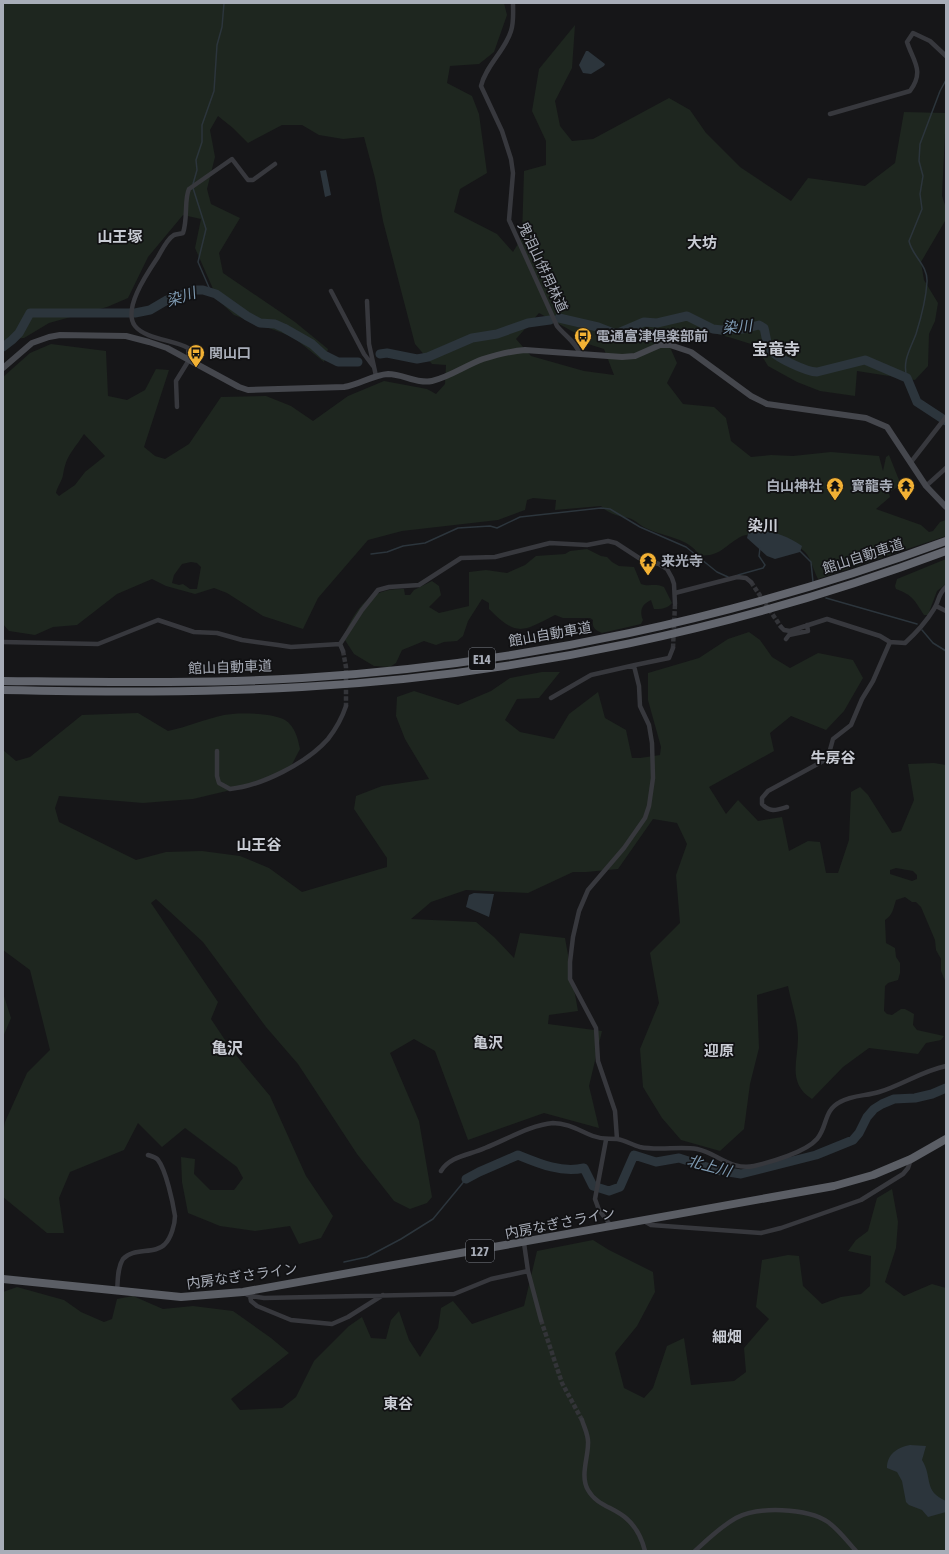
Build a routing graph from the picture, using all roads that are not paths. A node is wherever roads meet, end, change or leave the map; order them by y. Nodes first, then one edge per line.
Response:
1 (513, 3) edge
2 (946, 56) edge
3 (830, 114) dead end
4 (275, 164) dead end
5 (331, 291) dead end
6 (367, 301) dead end
7 (580, 354) junction
8 (189, 360) junction
9 (373, 366) junction
10 (3, 368) edge
11 (376, 376) junction
12 (177, 407) dead end
13 (945, 419) edge
14 (912, 462) junction
15 (946, 468) edge
16 (926, 486) junction
17 (946, 507) edge
18 (946, 541) edge
19 (946, 551) edge
20 (751, 582) tunnel mouth
21 (946, 587) edge
22 (674, 593) junction
23 (675, 604) tunnel mouth
24 (936, 606) junction
25 (946, 611) edge
26 (807, 625) junction
27 (781, 627) dead end
28 (786, 639) dead end
29 (3, 642) edge
30 (890, 642) junction
31 (340, 644) junction
32 (673, 648) tunnel mouth
33 (343, 650) tunnel mouth
34 (635, 664) junction
35 (3, 681) edge
36 (3, 690) edge
37 (551, 698) dead end
38 (346, 706) tunnel mouth
39 (217, 751) dead end
40 (787, 807) dead end
41 (946, 1066) edge
42 (617, 1139) junction
43 (946, 1139) edge
44 (606, 1140) junction
45 (148, 1155) dead end
46 (911, 1159) junction
47 (442, 1172) dead end
48 (642, 1220) junction
49 (611, 1226) junction
50 (524, 1243) junction
51 (528, 1271) junction
52 (5, 1280) edge
53 (117, 1292) junction
54 (243, 1292) junction
55 (383, 1295) junction
56 (250, 1296) junction
57 (541, 1320) tunnel mouth
58 (582, 1420) tunnel mouth
59 (645, 1551) edge
60 (695, 1551) edge
61 (856, 1551) edge

1 - 7 street, 鬼泪山併用林道
2 - 3 street
4 - 8 street
5 - 9 street
6 - 9 street
7 - 11 main road
7 - 14 main road
8 - 10 main road
8 - 11 main road
8 - 12 street
9 - 11 street
13 - 14 street
14 - 16 main road
15 - 16 street
16 - 17 main road
18 - 35 highway, 館山自動車道 / E14
19 - 36 highway, 館山自動車道 / E14
20 - 22 street
21 - 24 street
22 - 23 street
22 - 31 street
24 - 25 street
24 - 30 street
26 - 27 street
26 - 28 street
26 - 30 street
29 - 31 street
30 - 40 street
31 - 33 street
32 - 34 street
34 - 37 street
34 - 42 street
38 - 39 street
41 - 42 street
42 - 44 street
43 - 46 highway, 内房なぎさライン / 127
44 - 47 street
44 - 49 street
45 - 53 street
46 - 48 highway, 内房なぎさライン / 127
46 - 48 street
48 - 49 highway, 内房なぎさライン / 127
49 - 50 highway, 内房なぎさライン / 127
50 - 51 street
50 - 54 highway, 内房なぎさライン / 127
51 - 55 street
51 - 57 street
52 - 53 highway, 内房なぎさライン / 127
53 - 54 highway, 内房なぎさライン / 127
54 - 56 street
55 - 56 street
55 - 56 street
58 - 59 street
60 - 61 street

